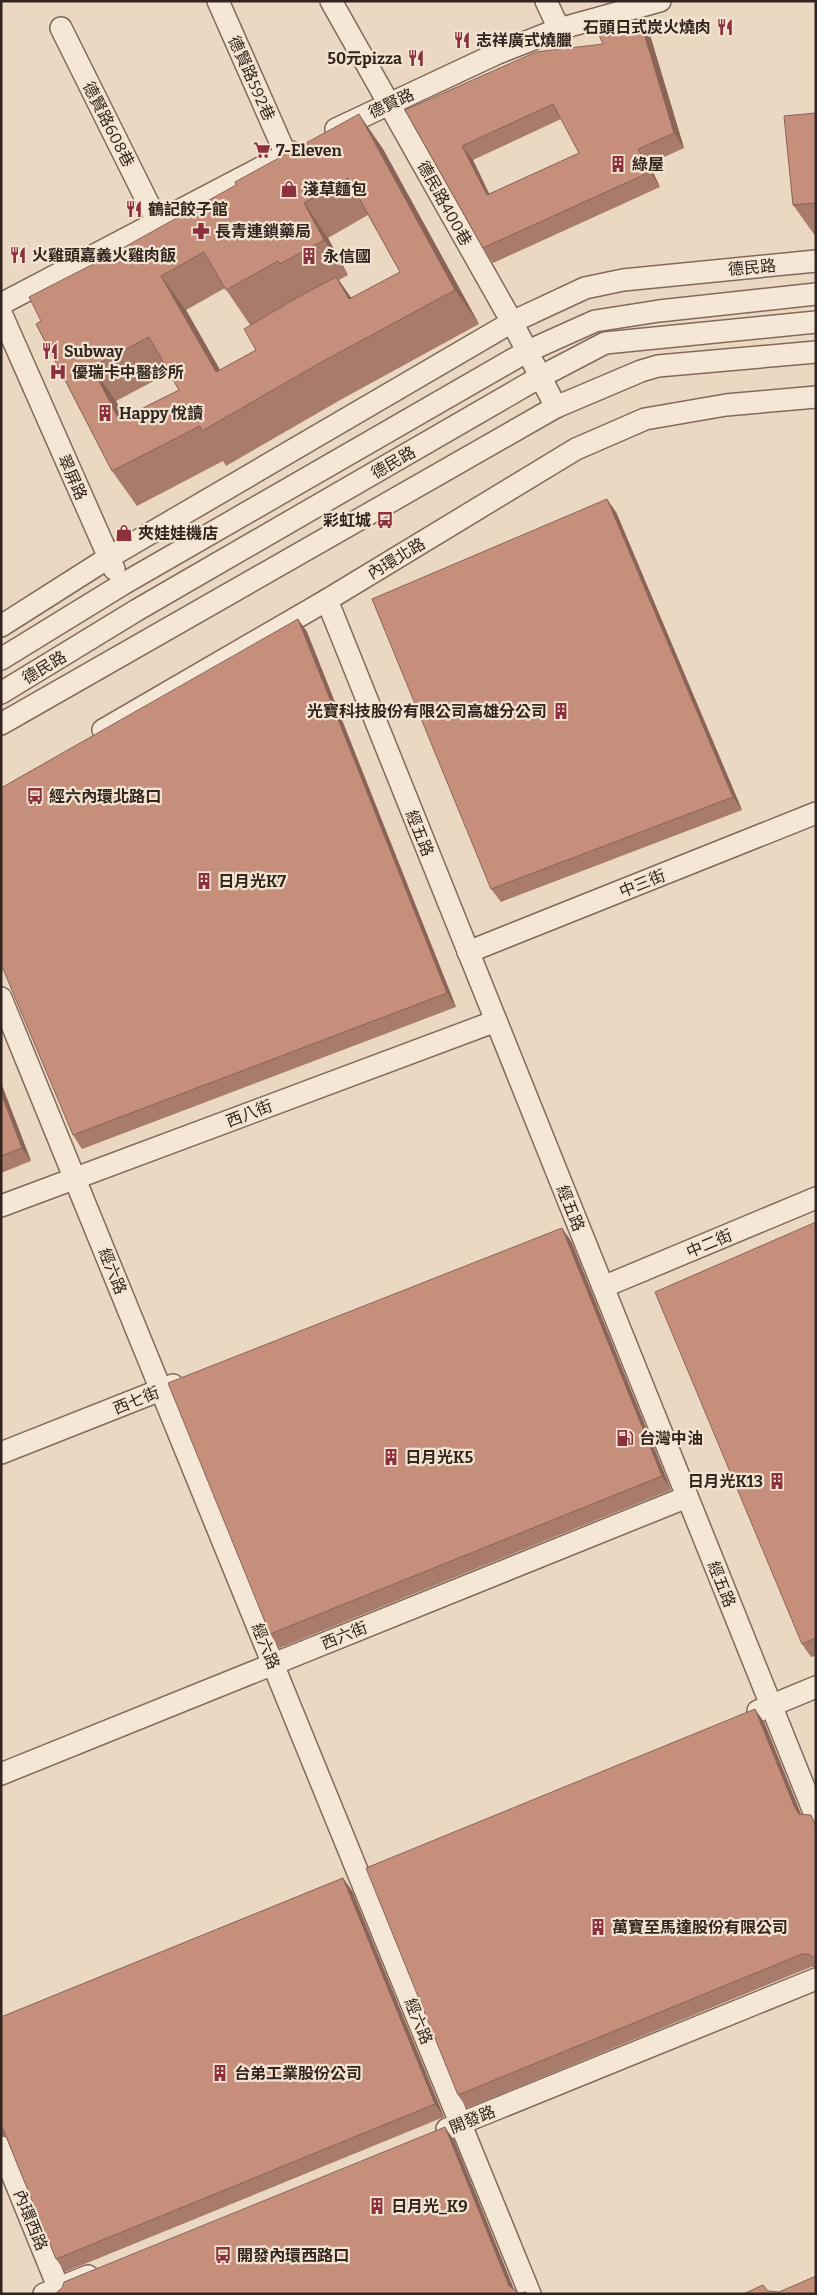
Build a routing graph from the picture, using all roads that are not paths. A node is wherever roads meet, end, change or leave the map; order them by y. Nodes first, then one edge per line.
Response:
1 (218, 1) edge
2 (331, 1) edge
3 (546, 1) edge
4 (660, 1) edge
5 (61, 28) dead end
6 (559, 29) junction
7 (390, 104) junction
8 (286, 154) junction
9 (157, 221) junction
10 (816, 261) edge
11 (816, 294) edge
12 (1, 304) edge
13 (1, 313) edge
14 (512, 322) junction
15 (816, 322) edge
16 (526, 352) junction
17 (816, 352) edge
18 (540, 377) junction
19 (816, 397) edge
20 (556, 407) junction
21 (108, 558) junction
22 (122, 584) junction
23 (327, 600) junction
24 (137, 610) junction
25 (1, 626) edge
26 (150, 639) junction
27 (1, 660) edge
28 (1, 693) edge
29 (1, 724) edge
30 (87, 740) edge
31 (816, 813) edge
32 (468, 952) junction
33 (1, 998) edge
34 (496, 1021) junction
35 (75, 1178) junction
36 (816, 1198) edge
37 (1, 1206) edge
38 (603, 1288) junction
39 (189, 1379) edge
40 (161, 1390) junction
41 (1, 1453) edge
42 (688, 1497) junction
43 (273, 1664) junction
44 (816, 1687) edge
45 (771, 1705) junction
46 (743, 1717) edge
47 (1, 1774) edge
48 (816, 1817) edge
49 (816, 1979) edge
50 (461, 2124) junction
51 (433, 2135) edge
52 (1, 2147) edge
53 (104, 2269) edge
54 (55, 2292) edge
55 (530, 2294) edge

1 - 8 street, 德賢路592巷
2 - 7 street, 德民路400巷
3 - 6 street
4 - 6 street, 德賢路
5 - 9 street, 德賢路608巷
6 - 7 street, 德賢路
7 - 8 street, 德賢路
7 - 14 street, 德民路400巷
8 - 9 street, 德賢路
9 - 12 street, 德賢路
10 - 14 street, 德民路
11 - 16 street, 德民路
13 - 21 street, 翠屏路
14 - 16 street, 德民路400巷
14 - 21 street, 德民路
15 - 18 street, 德民路
16 - 18 street, 德民路400巷
16 - 22 street, 德民路
17 - 20 street, 德民路
18 - 20 street, 德民路400巷
18 - 24 street, 德民路
19 - 23 street, 內環北路
20 - 26 street, 德民路
21 - 22 street, 翠屏路
21 - 25 street, 德民路
22 - 24 street, 翠屏路
22 - 27 street, 德民路
23 - 30 street, 內環北路
23 - 32 street, 經五路
24 - 26 street, 翠屏路
24 - 28 street, 德民路
26 - 29 street, 德民路
31 - 32 street, 中三街
32 - 34 street, 經五路
33 - 35 street, 經六路
34 - 35 street, 西八街
34 - 38 street, 經五路
35 - 37 street, 西八街
35 - 40 street, 經六路
36 - 38 street, 中二街
38 - 42 street, 經五路
39 - 40 street, 西七街
40 - 41 street, 西七街
40 - 43 street, 經六路
42 - 43 street, 西六街
42 - 45 street, 經五路
43 - 47 street, 西六街
43 - 50 street, 經六路
44 - 45 street
45 - 46 street
45 - 48 street, 經五路
49 - 50 street, 開發路
50 - 51 street, 開發路
50 - 55 street, 經六路
52 - 54 street, 內環西路
53 - 54 street

